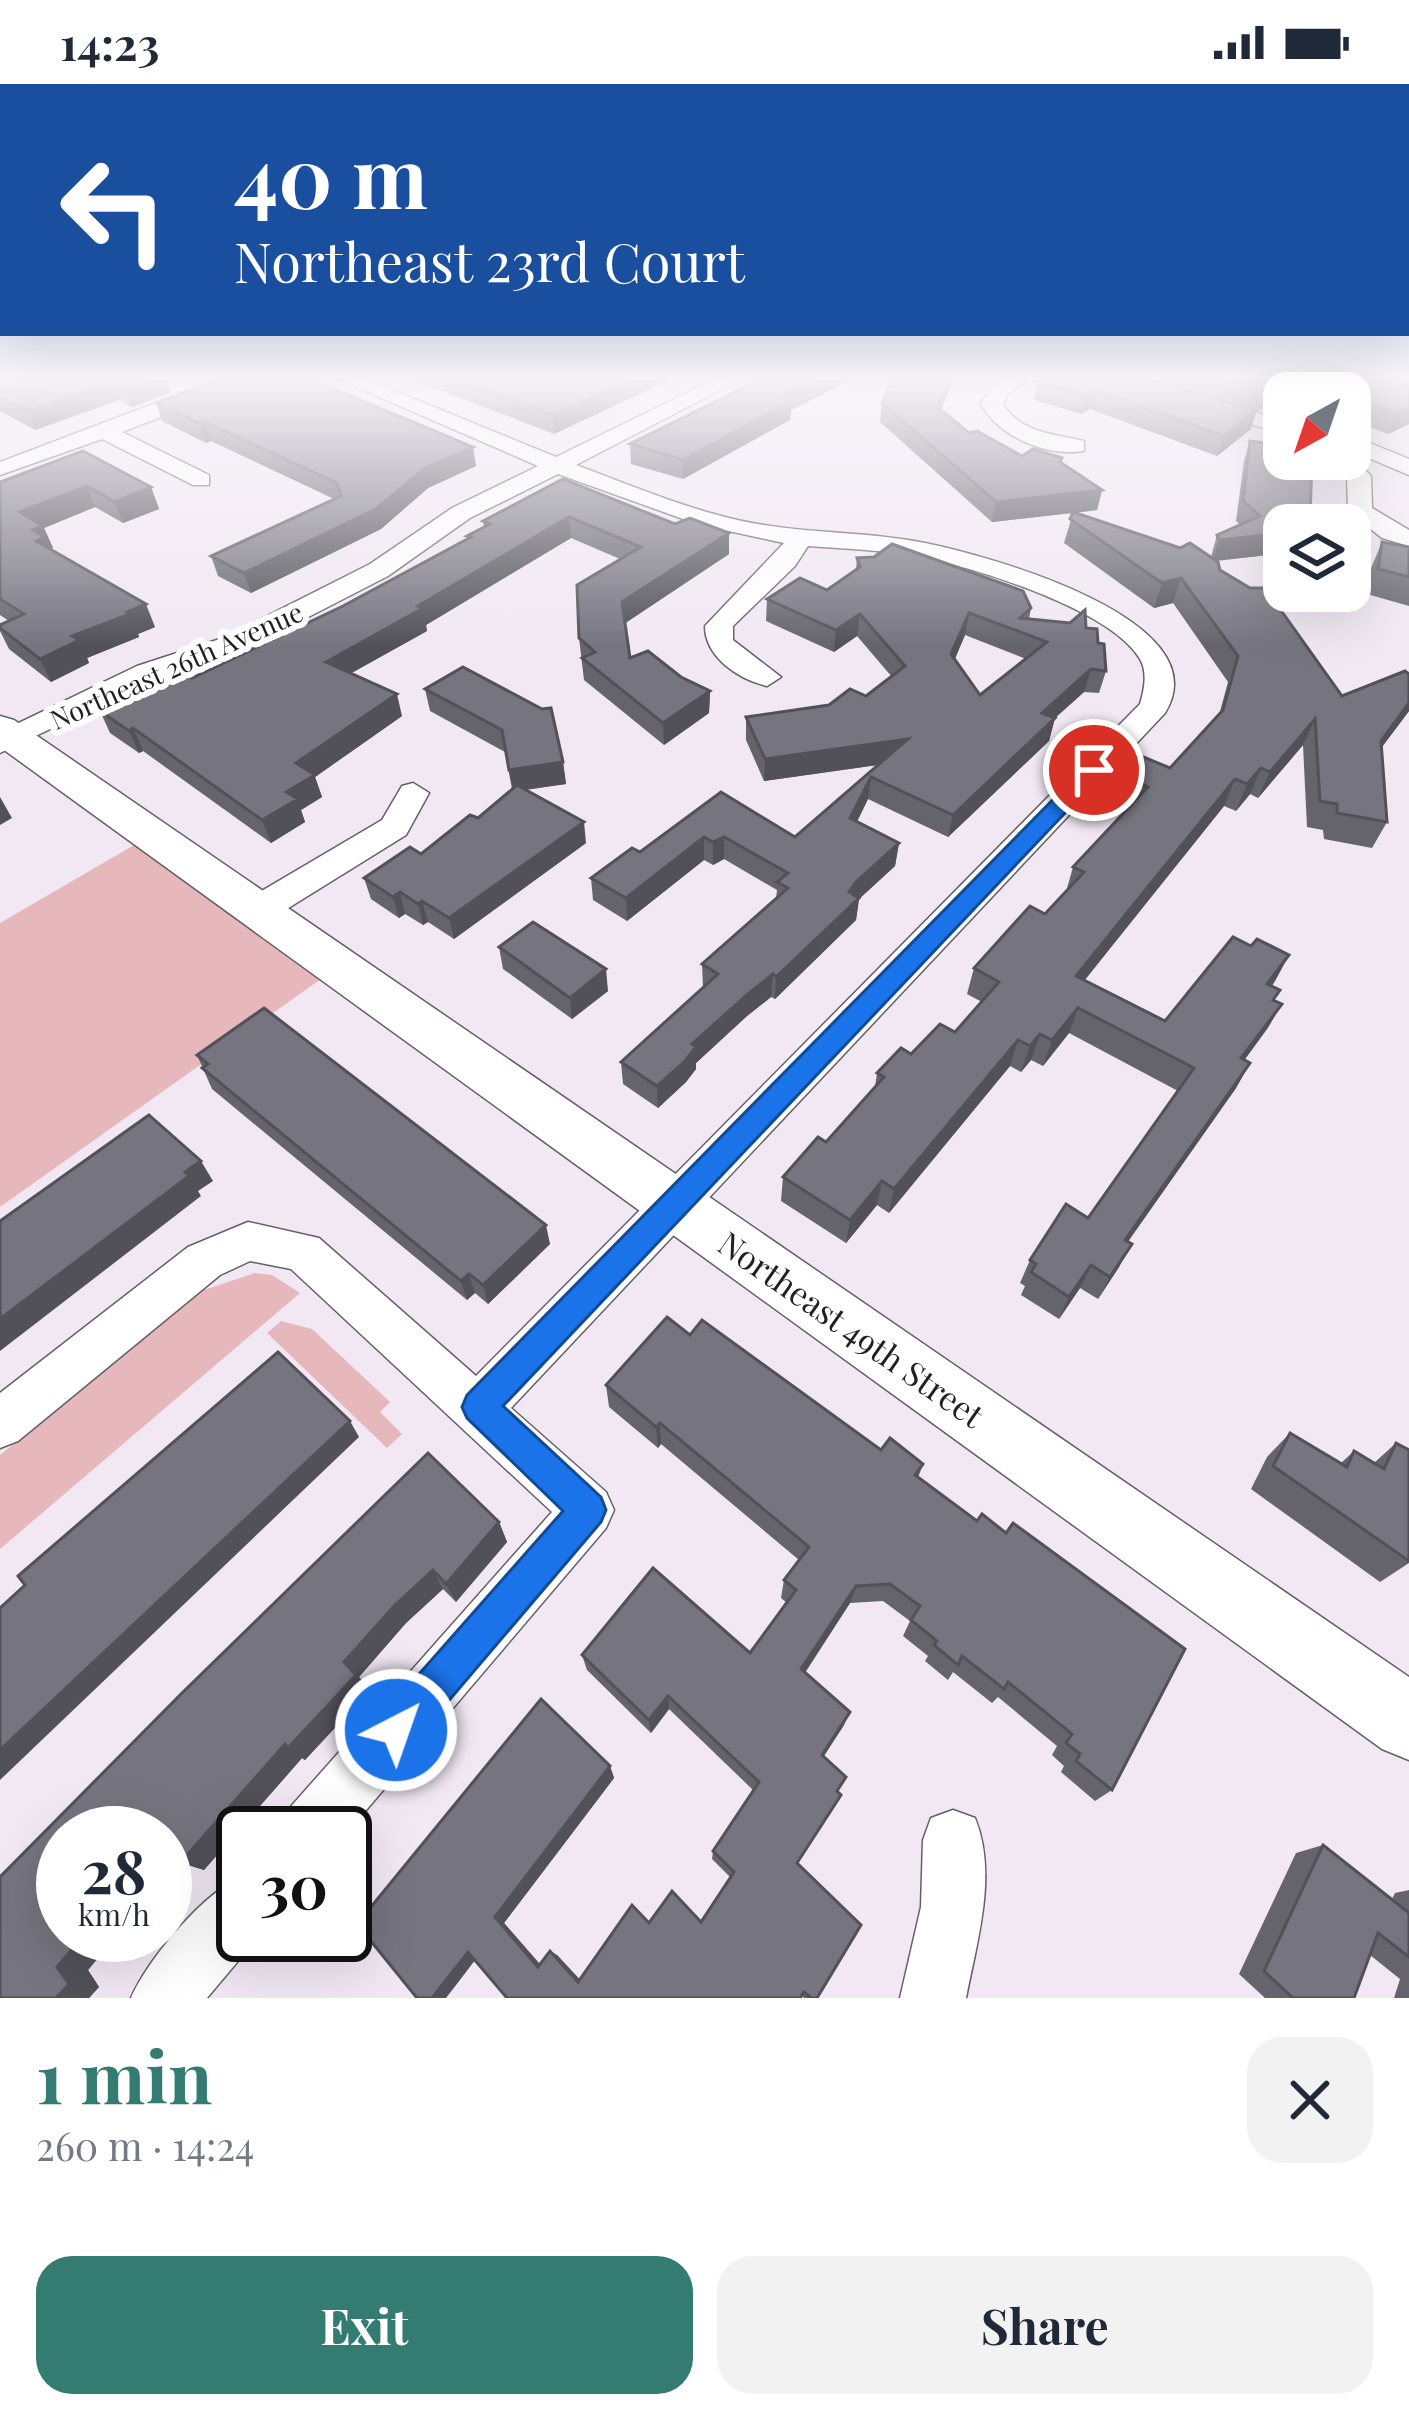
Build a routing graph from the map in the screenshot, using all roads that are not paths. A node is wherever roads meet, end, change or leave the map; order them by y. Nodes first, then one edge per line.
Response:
1 (176, 468) edge
2 (550, 468) edge
3 (566, 468) edge
4 (1359, 480) edge
5 (201, 481) dead end
6 (1409, 538) edge
7 (800, 539) junction
8 (767, 677) dead end
9 (5, 737) edge
10 (413, 793) dead end
11 (256, 911) junction
12 (676, 1204) junction
13 (479, 1407) junction
14 (0, 1424) edge
15 (1409, 1722) edge
16 (330, 1806) edge
17 (952, 1840) dead end
18 (216, 1938) edge
19 (164, 1998) edge
20 (933, 1998) edge

1 - 5 street
2 - 9 street, Northeast 26th Avenue
3 - 7 street
4 - 6 street
7 - 8 street
7 - 12 street
9 - 11 street, Northeast 49th Street
10 - 11 street
11 - 12 street, Northeast 49th Street
12 - 13 street
12 - 15 street, Northeast 49th Street
13 - 14 street
13 - 16 street
17 - 20 street
18 - 19 street

